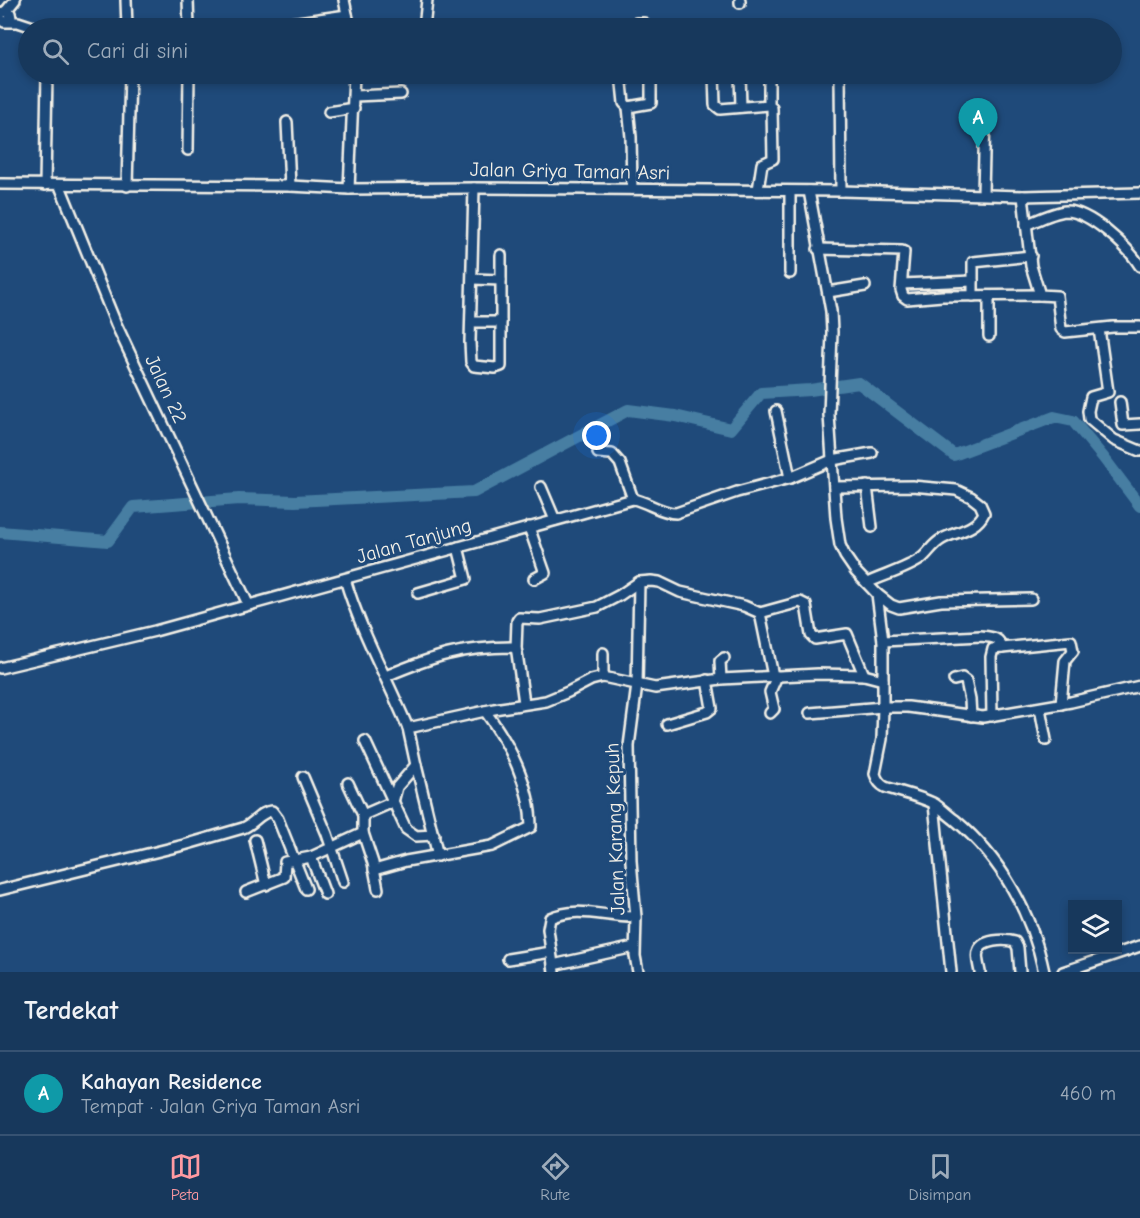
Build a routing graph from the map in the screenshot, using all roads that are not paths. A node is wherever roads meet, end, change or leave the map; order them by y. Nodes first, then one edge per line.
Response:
1 (15, 0) edge
2 (126, 0) edge
3 (188, 0) edge
4 (344, 0) edge
5 (427, 0) edge
6 (347, 15) junction
7 (3, 18) edge
8 (127, 18) edge
9 (189, 18) edge
10 (323, 18) edge
11 (348, 18) edge
12 (424, 18) edge
13 (18, 22) edge
14 (47, 84) edge
15 (130, 84) edge
16 (189, 84) edge
17 (354, 84) edge
18 (622, 84) edge
19 (651, 84) edge
20 (714, 84) edge
21 (740, 84) edge
22 (769, 84) edge
23 (840, 84) edge
24 (401, 94) dead end
25 (354, 96) junction
26 (628, 107) junction
27 (741, 107) junction
28 (354, 108) junction
29 (772, 108) dead end
30 (329, 112) dead end
31 (985, 115) dead end
32 (287, 122) dead end
33 (188, 150) dead end
34 (45, 180) junction
35 (0, 184) edge
36 (60, 186) junction
37 (127, 186) junction
38 (290, 186) junction
39 (474, 188) junction
40 (349, 189) junction
41 (632, 189) junction
42 (758, 190) junction
43 (809, 191) junction
44 (841, 191) junction
45 (790, 192) junction
46 (1140, 193) edge
47 (983, 194) junction
48 (1023, 196) junction
49 (1026, 225) junction
50 (818, 249) junction
51 (501, 255) dead end
52 (1031, 256) junction
53 (1140, 266) edge
54 (790, 273) dead end
55 (473, 279) junction
56 (501, 279) junction
57 (973, 281) junction
58 (902, 284) junction
59 (865, 286) dead end
60 (828, 292) junction
61 (973, 296) junction
62 (989, 296) junction
63 (1040, 296) junction
64 (472, 322) junction
65 (501, 322) junction
66 (1140, 327) edge
67 (1099, 329) junction
68 (989, 336) dead end
69 (1120, 402) dead end
70 (776, 411) dead end
71 (1140, 424) edge
72 (1140, 451) edge
73 (598, 453) dead end
74 (872, 453) dead end
75 (832, 460) junction
76 (790, 478) junction
77 (867, 486) junction
78 (541, 487) dead end
79 (834, 487) junction
80 (633, 499) junction
81 (555, 520) junction
82 (529, 527) junction
83 (872, 527) dead end
84 (458, 547) junction
85 (345, 579) junction
86 (534, 579) dead end
87 (639, 582) junction
88 (867, 583) junction
89 (418, 593) dead end
90 (877, 594) junction
91 (1031, 599) dead end
92 (248, 604) junction
93 (760, 613) junction
94 (883, 641) junction
95 (1002, 648) junction
96 (516, 649) junction
97 (603, 653) dead end
98 (724, 658) dead end
99 (0, 668) edge
100 (864, 675) junction
101 (386, 676) junction
102 (775, 676) junction
103 (603, 677) junction
104 (721, 679) junction
105 (707, 680) junction
106 (883, 680) junction
107 (954, 680) dead end
108 (637, 685) junction
109 (1140, 686) edge
110 (524, 703) junction
111 (1061, 704) junction
112 (883, 707) junction
113 (1040, 708) junction
114 (485, 711) junction
115 (770, 713) dead end
116 (810, 713) dead end
117 (971, 716) junction
118 (992, 716) junction
119 (667, 724) dead end
120 (408, 728) junction
121 (1046, 740) dead end
122 (365, 741) dead end
123 (416, 765) junction
124 (303, 777) dead end
125 (348, 783) dead end
126 (393, 802) junction
127 (934, 804) junction
128 (363, 815) junction
129 (363, 833) junction
130 (434, 835) junction
131 (255, 840) dead end
132 (331, 848) junction
133 (438, 856) junction
134 (311, 857) junction
135 (295, 860) junction
136 (374, 870) junction
137 (343, 882) dead end
138 (266, 885) junction
139 (306, 889) dead end
140 (378, 889) dead end
141 (0, 890) edge
142 (246, 892) dead end
143 (326, 894) dead end
144 (636, 917) junction
145 (1140, 946) edge
146 (634, 947) junction
147 (551, 952) junction
148 (508, 959) dead end
149 (553, 968) edge
150 (638, 971) edge
151 (648, 972) edge
152 (951, 972) edge
153 (980, 972) edge
154 (1020, 972) edge
155 (1044, 972) edge
156 (1063, 972) edge

1 - 7 street
2 - 8 street
3 - 9 street
4 - 6 street
5 - 12 street
6 - 10 street
6 - 11 street
7 - 13 street
14 - 34 street
15 - 37 street
16 - 33 street
17 - 25 street
18 - 26 street
19 - 26 street
20 - 27 street
21 - 27 street
22 - 27 street
23 - 44 street
24 - 25 street
25 - 28 street
26 - 41 street
28 - 30 street
28 - 40 street
29 - 42 street
31 - 47 street
32 - 38 street
34 - 35 street, Jalan Griya Taman Asri
34 - 36 street, Jalan Griya Taman Asri
36 - 37 street, Jalan Griya Taman Asri
36 - 92 street, Jalan 22
37 - 38 street, Jalan Griya Taman Asri
38 - 40 street, Jalan Griya Taman Asri
39 - 40 street, Jalan Griya Taman Asri
39 - 41 street, Jalan Griya Taman Asri
39 - 55 street
41 - 42 street, Jalan Griya Taman Asri
42 - 45 street, Jalan Griya Taman Asri
43 - 44 street, Jalan Griya Taman Asri
43 - 45 street, Jalan Griya Taman Asri
43 - 50 street
44 - 47 street, Jalan Griya Taman Asri
45 - 54 street
46 - 48 street, Jalan Griya Taman Asri
47 - 48 street, Jalan Griya Taman Asri
48 - 49 street
49 - 52 street
49 - 53 street
50 - 58 street
50 - 60 street
51 - 56 street
52 - 57 street
52 - 63 street
55 - 56 street
55 - 64 street
56 - 65 street
57 - 58 street
57 - 61 street
58 - 61 street
59 - 60 street
60 - 75 street
61 - 62 street
62 - 63 street
62 - 68 street
63 - 67 street
64 - 65 street
64 - 65 street
66 - 67 street
67 - 72 street
69 - 71 street
70 - 76 street
73 - 80 street
74 - 75 street
75 - 76 street
75 - 79 street
76 - 80 street
77 - 79 street
77 - 83 street
77 - 88 street
78 - 81 street
79 - 88 street
80 - 81 street, Jalan Tanjung
81 - 82 street, Jalan Tanjung
82 - 84 street, Jalan Tanjung
82 - 86 street
84 - 85 street, Jalan Tanjung
84 - 89 street
85 - 92 street, Jalan Tanjung
85 - 101 street
87 - 93 street
87 - 96 street
87 - 108 street, Jalan Karang Kepuh
88 - 90 street
90 - 91 street
90 - 94 street
92 - 99 street, Jalan Tanjung
93 - 100 street
93 - 102 street
94 - 95 street
94 - 106 street
95 - 111 street
95 - 118 street
96 - 101 street
96 - 110 street
97 - 103 street
98 - 104 street
100 - 102 street
100 - 106 street
101 - 120 street
102 - 104 street
102 - 115 street
103 - 108 street
103 - 110 street
104 - 105 street
105 - 108 street
105 - 119 street
106 - 112 street
107 - 117 street
108 - 144 street, Jalan Karang Kepuh
109 - 111 street
110 - 114 street
111 - 113 street
112 - 116 street
112 - 117 street
112 - 127 street
113 - 118 street
113 - 121 street
114 - 120 street
114 - 133 street
117 - 118 street
120 - 123 street
122 - 126 street
123 - 126 street
123 - 130 street
124 - 132 street
125 - 128 street
126 - 128 street
126 - 130 street
127 - 152 street
127 - 155 street
128 - 129 street
129 - 132 street
129 - 136 street
130 - 133 street
131 - 138 street
132 - 134 street
132 - 137 street
133 - 136 street
134 - 135 street
134 - 143 street
135 - 138 street
135 - 139 street
135 - 141 street
136 - 140 street
138 - 142 street
144 - 146 street, Jalan Karang Kepuh
144 - 147 street
145 - 156 street
146 - 149 street
146 - 150 street, Jalan Karang Kepuh
147 - 148 street
147 - 149 street
150 - 151 street
153 - 154 street

